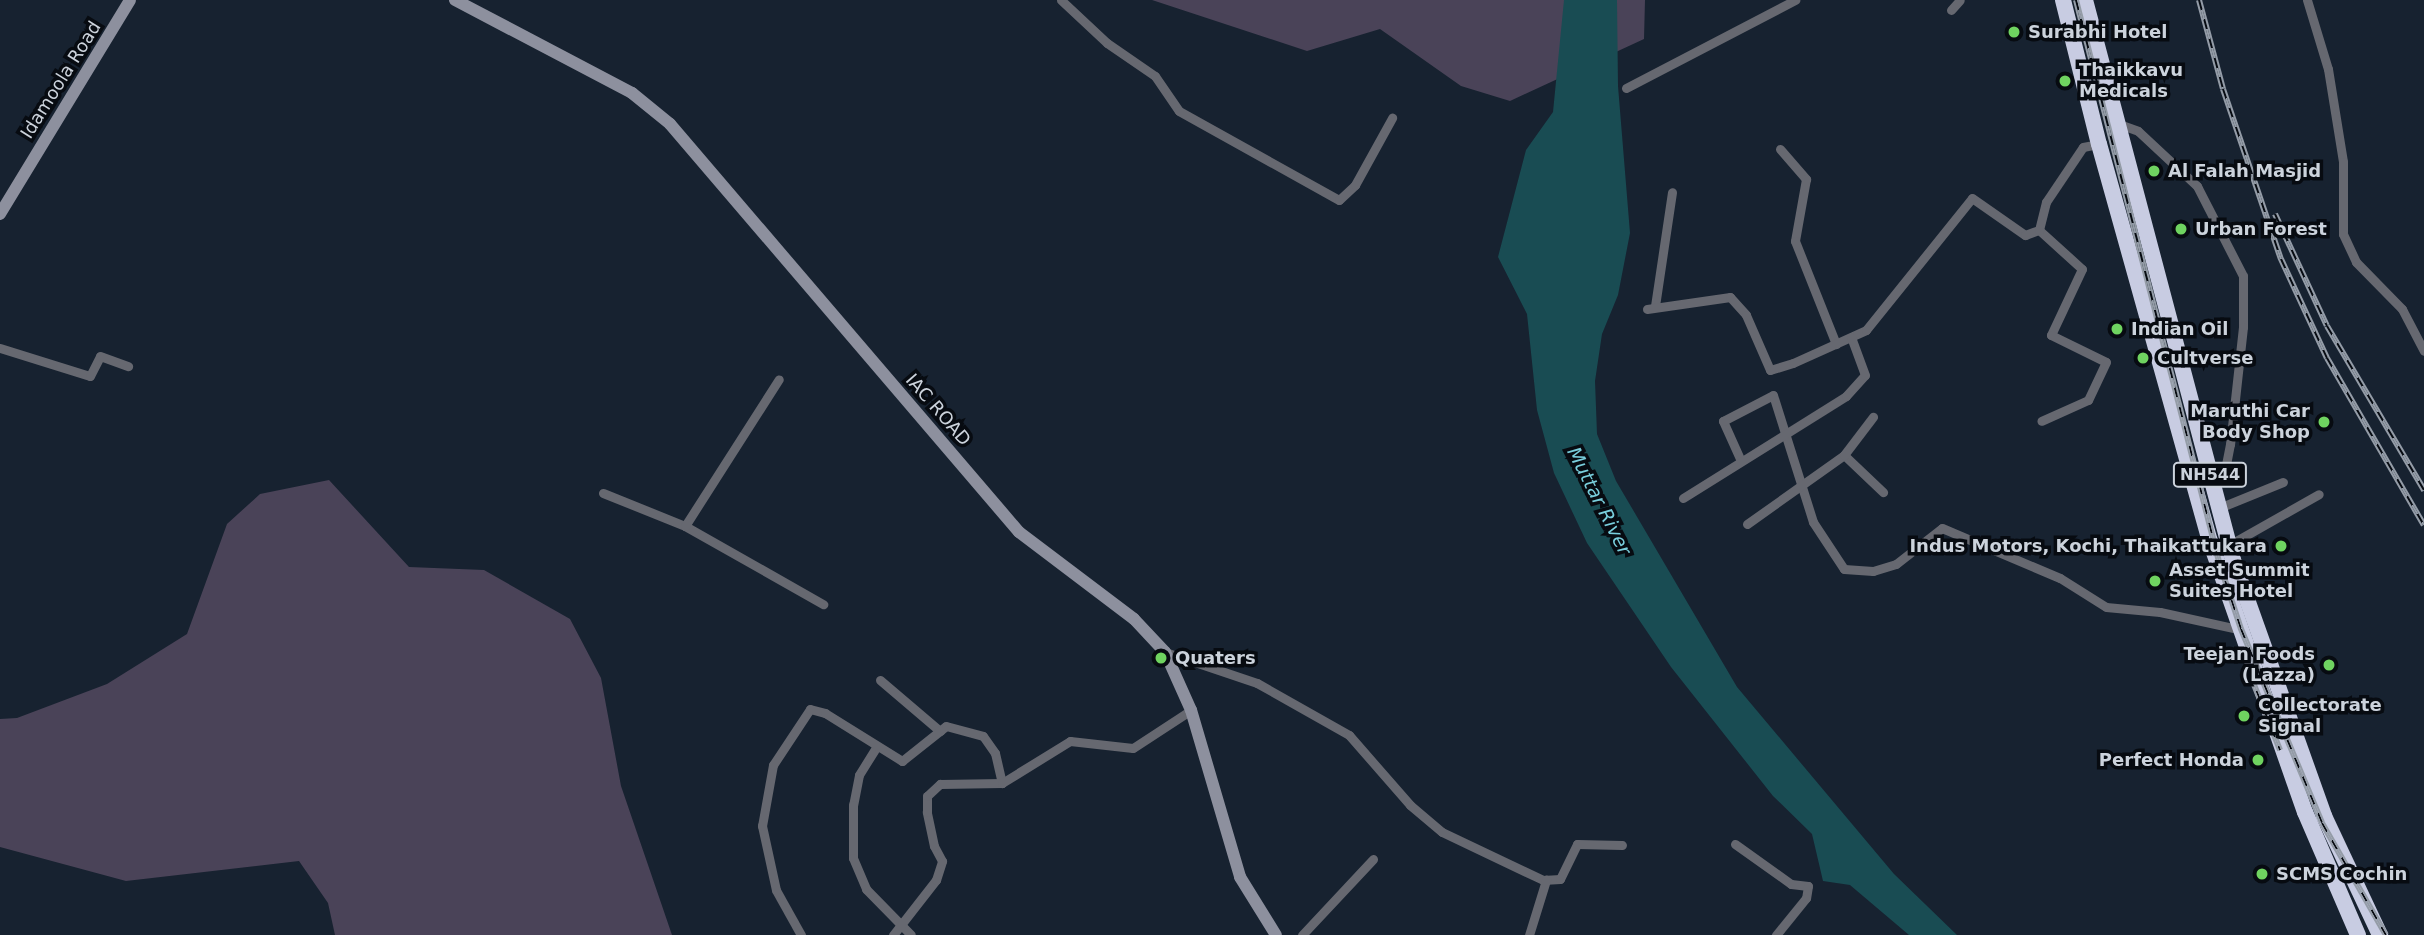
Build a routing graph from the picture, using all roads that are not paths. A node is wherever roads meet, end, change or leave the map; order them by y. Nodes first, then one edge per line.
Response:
1 (130, 0) edge
2 (455, 0) edge
3 (1061, 0) edge
4 (1795, 0) edge
5 (1960, 0) edge
6 (2063, 0) edge
7 (2085, 0) edge
8 (2307, 0) edge
9 (1951, 10) dead end
10 (1626, 88) dead end
11 (1392, 118) dead end
12 (2119, 124) junction
13 (2099, 144) junction
14 (1780, 149) dead end
15 (2130, 164) junction
16 (2106, 169) junction
17 (1672, 192) dead end
18 (0, 214) edge
19 (2039, 230) junction
20 (1851, 337) junction
21 (1836, 344) junction
22 (0, 348) edge
23 (2424, 351) edge
24 (128, 366) dead end
25 (779, 379) dead end
26 (1873, 417) dead end
27 (2041, 421) dead end
28 (1785, 436) junction
29 (1843, 455) junction
30 (1741, 461) junction
31 (1801, 482) junction
32 (2283, 482) dead end
33 (2213, 486) junction
34 (1883, 492) dead end
35 (603, 493) dead end
36 (2319, 494) dead end
37 (1683, 498) dead end
38 (2219, 508) junction
39 (1747, 524) dead end
40 (685, 526) junction
41 (2229, 545) junction
42 (822, 604) dead end
43 (2238, 629) junction
44 (1166, 652) junction
45 (880, 680) dead end
46 (1191, 710) junction
47 (940, 731) junction
48 (877, 746) junction
49 (1002, 783) junction
50 (1735, 844) dead end
51 (1622, 845) dead end
52 (1373, 859) dead end
53 (1546, 880) junction
54 (901, 926) junction
55 (801, 935) edge
56 (892, 935) edge
57 (911, 935) edge
58 (1276, 935) edge
59 (1302, 935) edge
60 (1529, 935) edge
61 (1776, 935) edge
62 (2358, 935) edge
63 (2380, 935) edge

1 - 18 main road, Idamoola Road
2 - 44 main road, IAC ROAD
3 - 11 street
4 - 10 street
5 - 9 street
6 - 13 highway, NH544
7 - 12 highway, NH544
8 - 23 street
12 - 15 highway, NH544
12 - 33 street
13 - 16 highway, NH544
13 - 19 street
14 - 21 street
15 - 16 highway
15 - 33 highway, NH544
16 - 43 highway, NH544
17 - 21 street
19 - 20 street
19 - 27 street
20 - 21 street
20 - 28 street
22 - 24 street
25 - 40 street
26 - 29 street
28 - 30 street
28 - 30 street
28 - 31 street
29 - 31 street
29 - 34 street
30 - 37 street
31 - 39 street
31 - 43 street
32 - 38 street
33 - 38 highway, NH544
35 - 40 street
36 - 41 street
38 - 41 highway, NH544
40 - 42 street
41 - 63 highway, NH544
43 - 62 highway, NH544
44 - 46 main road, IAC ROAD
44 - 53 street
45 - 47 street
46 - 49 street
46 - 58 main road, IAC ROAD
47 - 48 street
47 - 49 street
48 - 54 street
48 - 55 street
49 - 54 street
50 - 61 street
51 - 53 street
52 - 59 street
53 - 60 street
54 - 56 street
54 - 57 street

